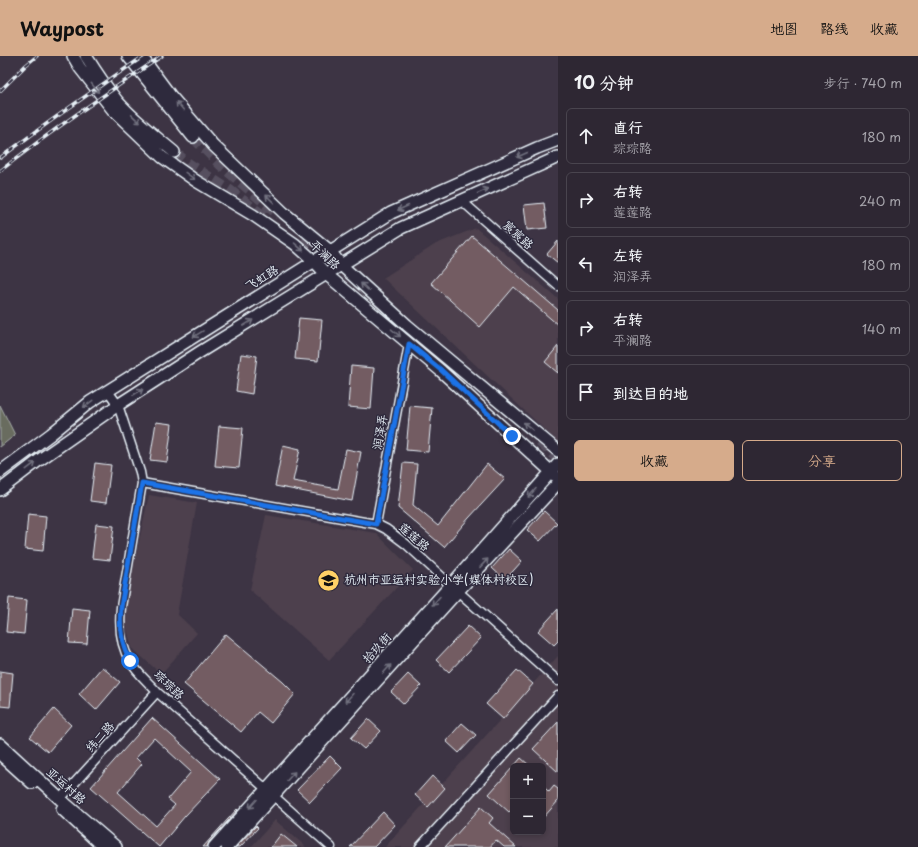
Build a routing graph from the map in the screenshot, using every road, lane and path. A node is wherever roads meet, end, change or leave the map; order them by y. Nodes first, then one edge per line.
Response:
1 (73, 56) edge
2 (86, 56) edge
3 (128, 56) edge
4 (141, 56) edge
5 (193, 138) tunnel mouth
6 (558, 140) edge
7 (174, 152) tunnel mouth
8 (558, 157) edge
9 (462, 200) junction
10 (330, 251) junction
11 (314, 261) junction
12 (341, 265) junction
13 (326, 274) junction
14 (558, 286) edge
15 (409, 344) junction
16 (108, 391) junction
17 (118, 405) junction
18 (558, 451) edge
19 (556, 471) edge
20 (0, 472) edge
21 (142, 483) junction
22 (558, 483) edge
23 (0, 490) edge
24 (376, 524) junction
25 (454, 588) junction
26 (558, 681) edge
27 (157, 692) junction
28 (558, 696) edge
29 (0, 744) edge
30 (0, 754) edge
31 (270, 793) junction
32 (60, 799) junction
33 (103, 847) edge
34 (116, 847) edge
35 (214, 847) edge
36 (227, 847) edge
37 (331, 847) edge
38 (420, 847) edge

1 -> 11 main road, 平澜路
2 -> 7 main road
3 - 5 main road
10 -> 4 main road, 平澜路
6 -> 10 main road, 飞虹路
9 -> 8 main road
9 - 12 main road
9 - 14 street, 宸宸路
10 - 11 main road, 飞虹路
10 - 12 main road, 平澜路
11 - 13 main road, 平澜路
11 -> 16 main road, 飞虹路
12 - 13 main road
18 -> 12 main road, 平澜路
13 -> 15 main road, 平澜路
17 -> 13 main road
15 - 19 main road, 平澜路
15 - 24 street, 润泽弄
16 - 17 street, 琮琮路
16 -> 20 main road, 飞虹路
17 - 21 street, 琮琮路
23 -> 17 main road
19 -> 25 main road, 拾玖街
21 - 24 street, 莲莲路
21 - 27 street, 琮琮路
25 -> 22 main road, 拾玖街
24 - 25 street, 莲莲路
25 - 26 street, 莲莲路
25 - 31 main road, 拾玖街
27 - 31 street, 琮琮路
27 - 32 street, 纬二路
28 - 38 street
29 - 32 main road, 亚运村路
30 - 33 main road, 亚运村路
31 -> 35 main road, 拾玖街
31 - 36 main road, 拾玖街
31 - 37 street, 琮琮路
32 - 34 main road, 亚运村路

